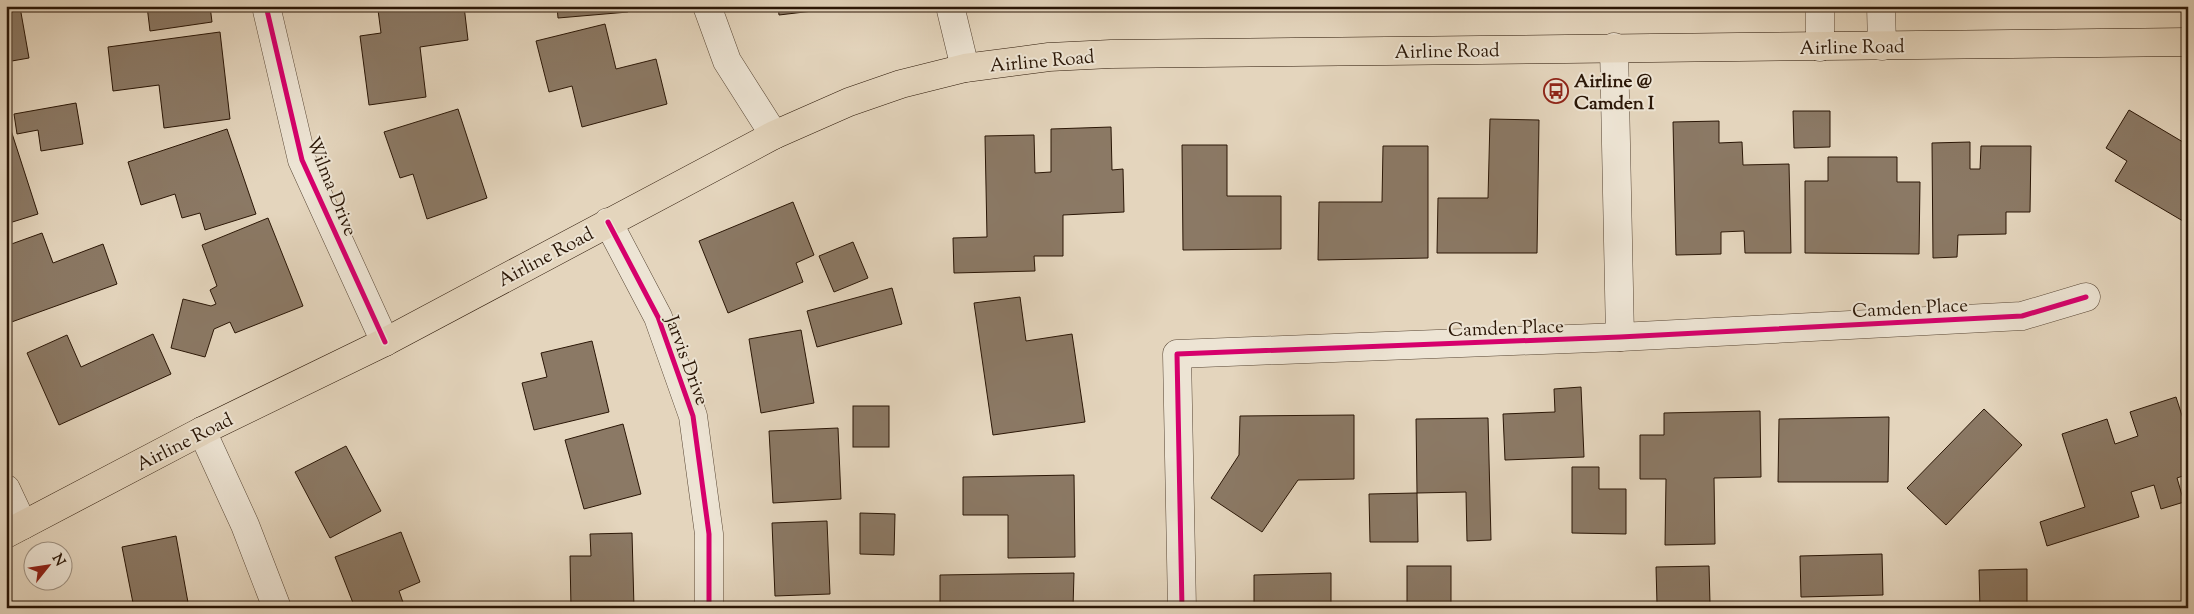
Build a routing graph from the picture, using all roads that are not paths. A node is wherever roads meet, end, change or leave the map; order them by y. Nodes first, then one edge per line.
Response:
1 (266, 6) edge
2 (707, 6) edge
3 (950, 6) edge
4 (1820, 6) edge
5 (1881, 6) edge
6 (2188, 42) edge
7 (1882, 46) junction
8 (1614, 47) junction
9 (1820, 47) junction
10 (965, 68) junction
11 (774, 135) junction
12 (608, 222) junction
13 (2086, 297) dead end
14 (1620, 337) junction
15 (385, 342) junction
16 (202, 431) junction
17 (6, 489) edge
18 (15, 529) edge
19 (277, 608) edge
20 (709, 608) edge
21 (1182, 608) edge

1 - 15 street, Wilma Drive
2 - 11 street
3 - 10 street
4 - 9 street
5 - 7 street
6 - 7 main road, Airline Road
7 - 9 main road, Airline Road
8 - 9 main road, Airline Road
8 - 10 main road, Airline Road
8 - 14 street
10 - 11 main road, Airline Road
11 - 12 main road, Airline Road
12 - 15 main road, Airline Road
12 - 20 street, Jarvis Drive
13 - 14 street, Camden Place
14 - 21 street, Camden Place
15 - 16 main road, Airline Road
16 - 18 main road, Airline Road
16 - 19 street
17 - 18 street

